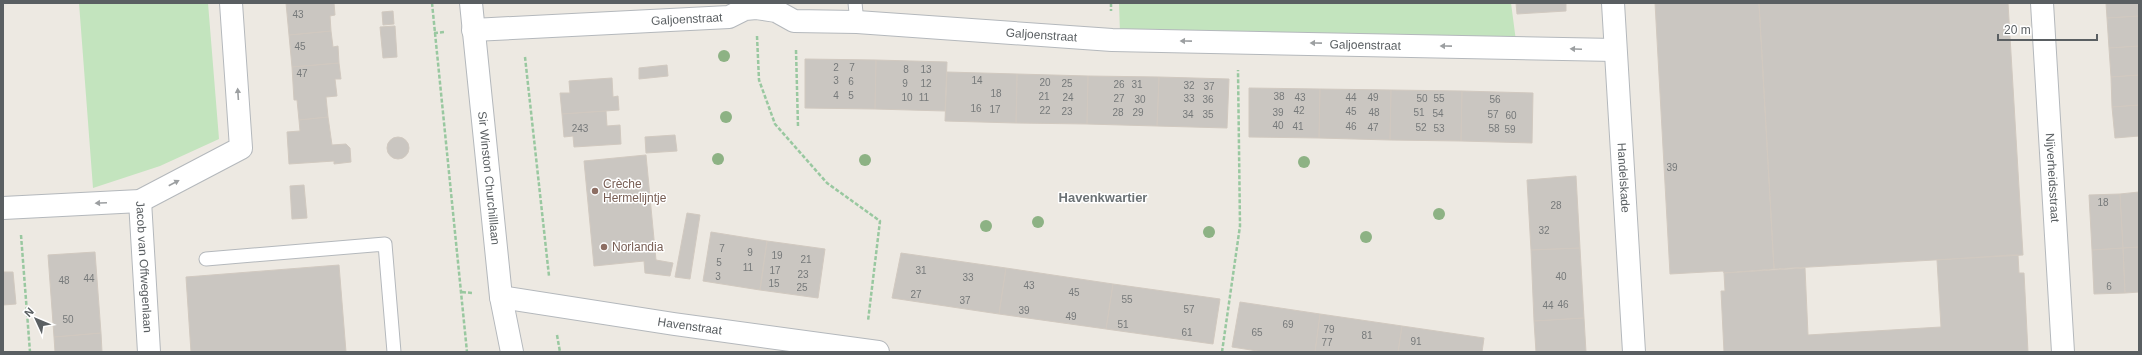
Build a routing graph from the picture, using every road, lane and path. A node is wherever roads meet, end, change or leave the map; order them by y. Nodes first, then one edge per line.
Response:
1 (231, 3) edge
2 (432, 3) edge
3 (471, 3) edge
4 (1613, 3) edge
5 (2042, 3) edge
6 (756, 8) junction
7 (856, 12) edge
8 (794, 21) junction
9 (522, 29) junction
10 (473, 30) junction
11 (1237, 42) junction
12 (1615, 50) junction
13 (798, 126) dead end
14 (140, 201) junction
15 (11, 208) edge
16 (206, 259) dead end
17 (502, 297) junction
18 (552, 306) junction
19 (871, 351) edge
20 (30, 352) edge
21 (149, 352) edge
22 (394, 352) edge
23 (467, 352) edge
24 (512, 352) edge
25 (560, 352) edge
26 (1222, 352) edge
27 (1634, 352) edge
28 (2063, 352) edge

14 -> 1 street, Jacob van Offwegenlaan
2 - 23 path
3 - 10 street, Sir Winston Churchilllaan
4 - 12 street, Handelskade
5 - 28 street, Nijverheidsstraat
6 - 8 street, Galjoenstraat
6 - 9 street, Galjoenstraat
6 - 19 path
7 - 8 street, Galjoenstraat
11 -> 7 street, Galjoenstraat
8 - 13 path
9 - 10 street, Galjoenstraat
9 - 18 path
10 - 17 street, Sir Winston Churchilllaan
12 -> 11 street, Galjoenstraat
11 - 26 path
12 - 27 street, Handelskade
14 -> 15 street
14 - 21 street, Jacob van Offwegenlaan
15 - 20 path
16 - 22 lane
17 - 18 street, Havenstraat
17 - 24 street, Sir Winston Churchilllaan
18 - 19 street, Havenstraat
18 - 25 path

